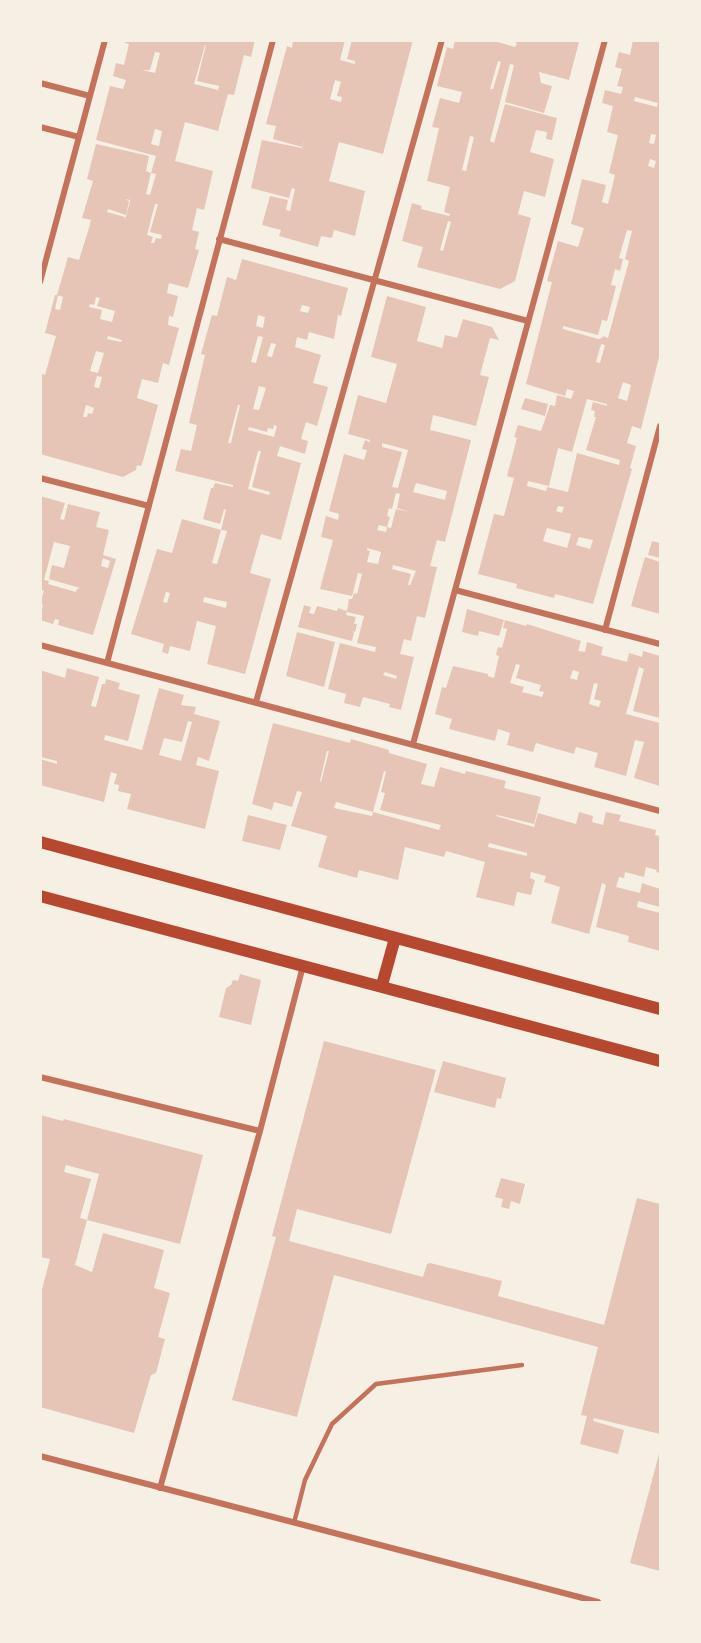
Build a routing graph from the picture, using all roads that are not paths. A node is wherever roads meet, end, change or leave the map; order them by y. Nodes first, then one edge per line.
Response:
1 (105, 40) edge
2 (273, 40) edge
3 (442, 40) edge
4 (605, 40) edge
5 (40, 83) edge
6 (90, 96) junction
7 (40, 127) edge
8 (79, 137) junction
9 (219, 239) junction
10 (375, 280) junction
11 (40, 282) edge
12 (528, 321) junction
13 (660, 426) edge
14 (40, 478) edge
15 (149, 506) junction
16 (455, 590) junction
17 (605, 630) junction
18 (660, 644) edge
19 (40, 645) edge
20 (107, 663) junction
21 (256, 702) junction
22 (413, 744) junction
23 (660, 811) edge
24 (40, 842) edge
25 (40, 896) edge
26 (395, 938) junction
27 (303, 965) junction
28 (382, 985) junction
29 (660, 1009) edge
30 (660, 1061) edge
31 (40, 1077) edge
32 (260, 1131) junction
33 (522, 1365) dead end
34 (40, 1456) edge
35 (160, 1488) junction
36 (294, 1523) junction
37 (598, 1602) edge

1 - 6 street
2 - 9 street
3 - 10 street
4 - 12 street
5 - 6 street
6 - 8 street
7 - 8 street
8 - 11 street
9 - 10 street
9 - 15 street
10 - 12 street
10 - 21 street
12 - 16 street
13 - 17 street
14 - 15 street
15 - 20 street
16 - 17 street
16 - 22 street
17 - 18 street
19 - 20 street
20 - 21 street
21 - 22 street
22 - 23 street
24 - 26 main road
25 - 27 main road
26 - 28 main road
26 - 29 main road
27 - 28 main road
27 - 32 street
28 - 30 main road
31 - 32 street
32 - 35 street
33 - 36 lane
34 - 35 street
35 - 36 street
36 - 37 street

